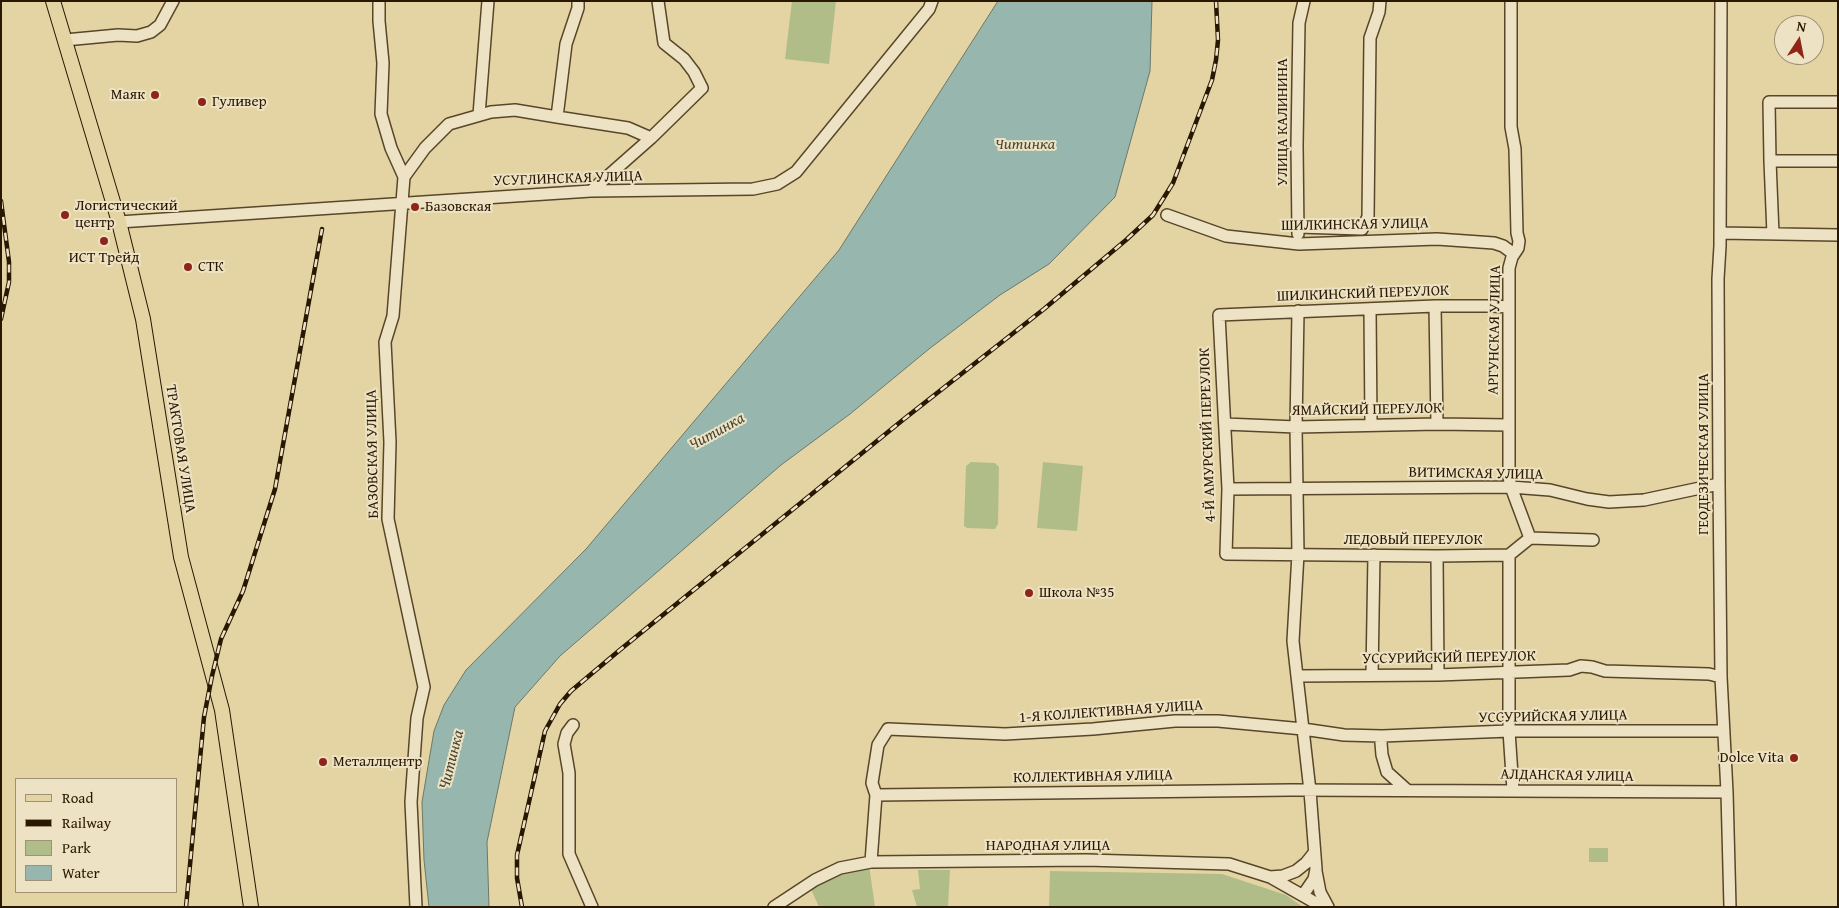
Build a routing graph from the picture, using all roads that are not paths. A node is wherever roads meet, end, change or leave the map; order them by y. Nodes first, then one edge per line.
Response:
1 (53, 1) edge
2 (173, 1) edge
3 (379, 1) edge
4 (488, 1) edge
5 (578, 1) edge
6 (658, 1) edge
7 (932, 1) edge
8 (1304, 1) edge
9 (1380, 1) edge
10 (1511, 1) edge
11 (1721, 1) edge
12 (65, 40) junction
13 (1838, 102) edge
14 (479, 115) junction
15 (557, 117) junction
16 (651, 138) junction
17 (1838, 160) edge
18 (1770, 161) junction
19 (404, 177) junction
20 (591, 191) junction
21 (402, 203) junction
22 (1167, 215) dead end
23 (119, 222) junction
24 (1298, 227) junction
25 (1720, 233) junction
26 (1773, 234) junction
27 (1838, 235) edge
28 (1299, 244) junction
29 (1514, 254) junction
30 (1435, 306) junction
31 (1509, 307) junction
32 (1370, 309) junction
33 (1298, 310) junction
34 (1219, 315) joint
35 (1225, 424) junction
36 (1437, 424) junction
37 (1371, 425) junction
38 (1509, 425) junction
39 (1296, 427) junction
40 (1719, 484) junction
41 (1511, 487) junction
42 (1228, 489) junction
43 (1296, 489) junction
44 (1530, 538) junction
45 (1593, 540) dead end
46 (1226, 554) joint
47 (1298, 554) junction
48 (1374, 555) junction
49 (1509, 555) junction
50 (1437, 556) junction
51 (1509, 672) junction
52 (1372, 675) junction
53 (1438, 675) junction
54 (1297, 676) junction
55 (1721, 677) junction
56 (573, 725) dead end
57 (1303, 729) junction
58 (1509, 731) junction
59 (1724, 731) junction
60 (1382, 736) junction
61 (1407, 790) junction
62 (1513, 790) junction
63 (1310, 791) junction
64 (1727, 792) junction
65 (876, 796) junction
66 (1314, 853) junction
67 (871, 862) junction
68 (1316, 869) junction
69 (1270, 877) junction
70 (1303, 895) junction
71 (251, 907) edge
72 (416, 907) edge
73 (592, 907) edge
74 (774, 907) edge
75 (1323, 907) edge
76 (1328, 907) edge
77 (1730, 907) edge

1 - 12 main road, ТРАКТОВАЯ УЛИЦА
2 - 12 street
3 - 19 street, БАЗОВСКАЯ УЛИЦА
4 - 14 street
5 - 15 street
6 - 16 street
7 - 20 street, УСУГЛИНСКАЯ УЛИЦА
8 - 24 street, УЛИЦА КАЛИНИНА
9 - 24 street
10 - 29 street, АРГУНСКАЯ УЛИЦА
11 - 25 street, ГЕОДЕЗИЧЕСКАЯ УЛИЦА
12 - 23 main road, ТРАКТОВАЯ УЛИЦА
13 - 18 street
14 - 15 street
14 - 19 street
15 - 16 street
16 - 20 street
17 - 18 street
18 - 26 street
19 - 21 street, БАЗОВСКАЯ УЛИЦА
20 - 21 street, УСУГЛИНСКАЯ УЛИЦА
21 - 23 street, УСУГЛИНСКАЯ УЛИЦА
21 - 72 street, БАЗОВСКАЯ УЛИЦА
22 - 28 street, ШИЛКИНСКАЯ УЛИЦА
23 - 71 main road, ТРАКТОВАЯ УЛИЦА
24 - 28 street, УЛИЦА КАЛИНИНА
25 - 26 street
25 - 40 street, ГЕОДЕЗИЧЕСКАЯ УЛИЦА
26 - 27 street
28 - 29 street, ШИЛКИНСКАЯ УЛИЦА
29 - 31 street, АРГУНСКАЯ УЛИЦА
30 - 31 street, ШИЛКИНСКИЙ ПЕРЕУЛОК
30 - 32 street, ШИЛКИНСКИЙ ПЕРЕУЛОК
30 - 36 street
31 - 38 street, АРГУНСКАЯ УЛИЦА
32 - 33 street, ШИЛКИНСКИЙ ПЕРЕУЛОК
32 - 37 street
33 - 34 street, ШИЛКИНСКИЙ ПЕРЕУЛОК
33 - 39 street
34 - 35 street, 4-Й АМУРСКИЙ ПЕРЕУЛОК
35 - 39 street, ЯМАЙСКИЙ ПЕРЕУЛОК
35 - 42 street, 4-Й АМУРСКИЙ ПЕРЕУЛОК
36 - 37 street, ЯМАЙСКИЙ ПЕРЕУЛОК
36 - 38 street, ЯМАЙСКИЙ ПЕРЕУЛОК
37 - 39 street, ЯМАЙСКИЙ ПЕРЕУЛОК
38 - 41 street, АРГУНСКАЯ УЛИЦА
39 - 43 street
40 - 41 street, ВИТИМСКАЯ УЛИЦА
40 - 55 street, ГЕОДЕЗИЧЕСКАЯ УЛИЦА
41 - 43 street, ВИТИМСКАЯ УЛИЦА
41 - 44 street, АРГУНСКАЯ УЛИЦА
42 - 43 street, ВИТИМСКАЯ УЛИЦА
42 - 46 street, 4-Й АМУРСКИЙ ПЕРЕУЛОК
43 - 47 street
44 - 45 street
44 - 49 street
46 - 47 street, ЛЕДОВЫЙ ПЕРЕУЛОК
47 - 48 street, ЛЕДОВЫЙ ПЕРЕУЛОК
47 - 54 street
48 - 50 street, ЛЕДОВЫЙ ПЕРЕУЛОК
48 - 52 street
49 - 50 street, ЛЕДОВЫЙ ПЕРЕУЛОК
49 - 51 street
50 - 53 street
51 - 53 street, УССУРИЙСКИЙ ПЕРЕУЛОК
51 - 55 street, УССУРИЙСКИЙ ПЕРЕУЛОК
51 - 58 street
52 - 53 street, УССУРИЙСКИЙ ПЕРЕУЛОК
52 - 54 street, УССУРИЙСКИЙ ПЕРЕУЛОК
54 - 57 street
55 - 59 street, ГЕОДЕЗИЧЕСКАЯ УЛИЦА
56 - 73 street
57 - 60 street, 1-Я КОЛЛЕКТИВНАЯ УЛИЦА
57 - 63 street
57 - 65 street, 1-Я КОЛЛЕКТИВНАЯ УЛИЦА
58 - 59 street, УССУРИЙСКАЯ УЛИЦА
58 - 60 street, УССУРИЙСКАЯ УЛИЦА
58 - 62 street
59 - 64 street, ГЕОДЕЗИЧЕСКАЯ УЛИЦА
60 - 61 street
61 - 62 street, АЛДАНСКАЯ УЛИЦА
61 - 63 street, АЛДАНСКАЯ УЛИЦА
62 - 64 street, АЛДАНСКАЯ УЛИЦА
63 - 65 street, КОЛЛЕКТИВНАЯ УЛИЦА
63 - 66 street
64 - 77 street, ГЕОДЕЗИЧЕСКАЯ УЛИЦА
65 - 67 street
66 - 68 street
66 - 69 street
67 - 69 street, НАРОДНАЯ УЛИЦА
67 - 74 street, НАРОДНАЯ УЛИЦА
68 - 70 street
68 - 76 street
69 - 70 street, НАРОДНАЯ УЛИЦА
70 - 75 street, НАРОДНАЯ УЛИЦА

